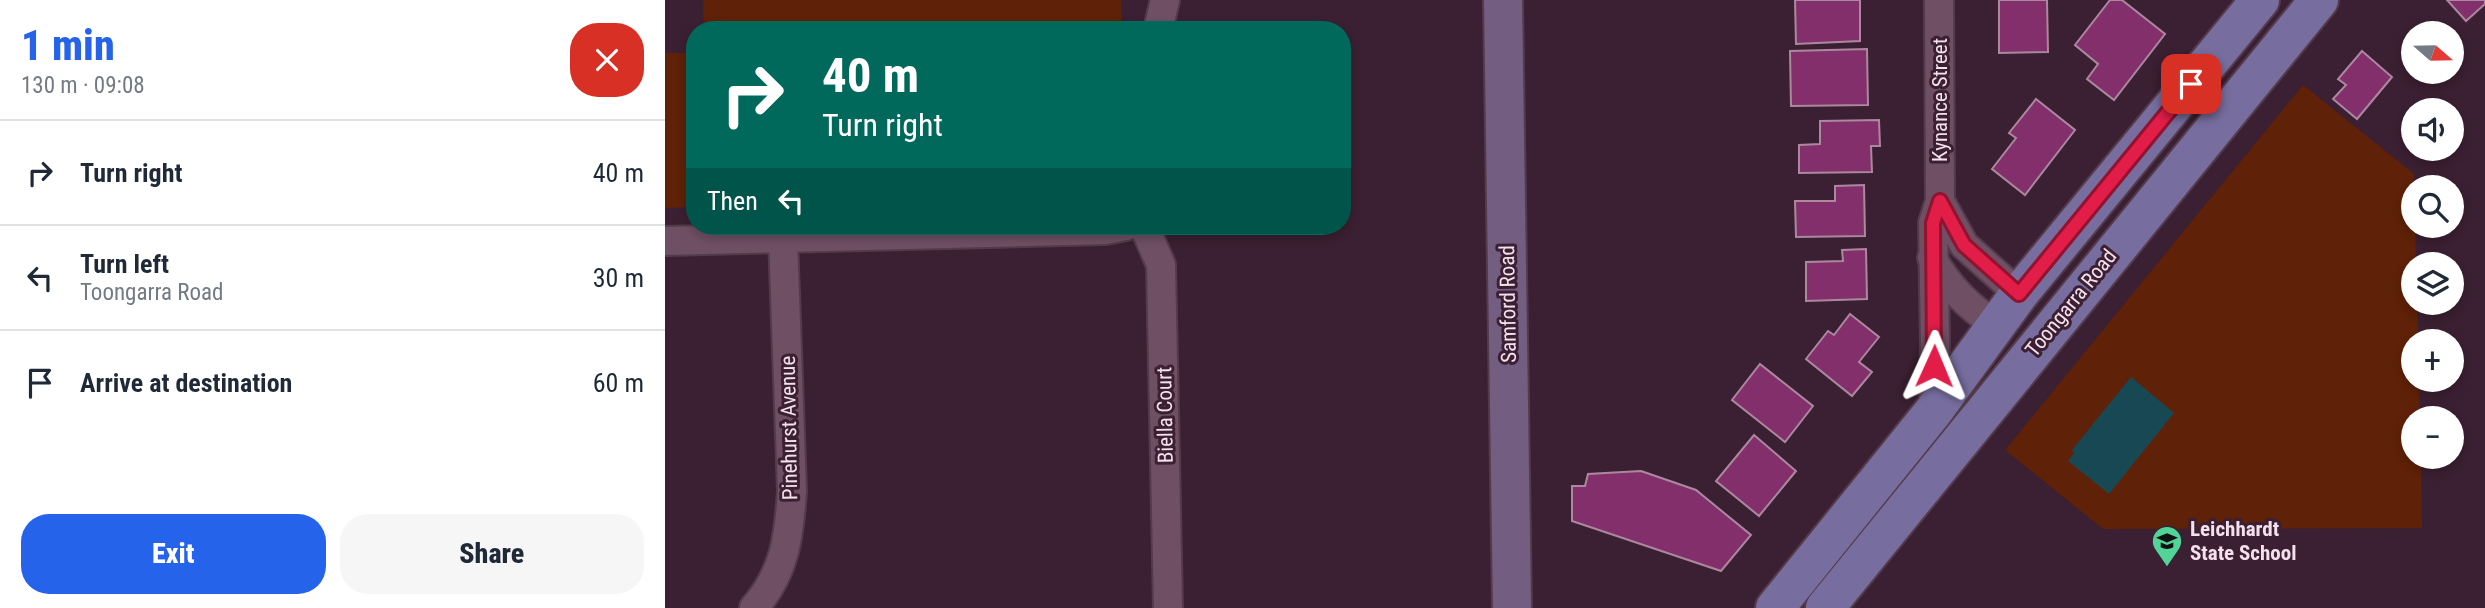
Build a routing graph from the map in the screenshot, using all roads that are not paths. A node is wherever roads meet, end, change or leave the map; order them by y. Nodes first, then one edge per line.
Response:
1 (1165, 0) edge
2 (1503, 0) edge
3 (1939, 0) edge
4 (2260, 0) edge
5 (2319, 0) edge
6 (1159, 21) edge
7 (1940, 201) junction
8 (904, 235) edge
9 (1148, 235) edge
10 (783, 238) junction
11 (665, 241) edge
12 (1932, 258) junction
13 (2019, 294) junction
14 (1997, 326) junction
15 (2040, 341) junction
16 (1933, 412) junction
17 (754, 608) edge
18 (1168, 608) edge
19 (1512, 608) edge
20 (1775, 608) edge
21 (1825, 608) edge

1 - 6 street
2 - 19 street, Samford Road
3 - 7 street, Kynance Street
4 - 13 main road, Toongarra Road
5 - 15 main road, Toongarra Road
7 - 12 street, Kynance Street
7 - 13 street
8 - 10 street
9 - 18 street, Biella Court
10 - 11 street
10 - 17 street, Pinehurst Avenue
12 - 14 street
12 - 16 street, Kynance Street
13 - 14 main road, Toongarra Road
13 - 15 main road
14 - 15 main road
14 - 16 main road, Toongarra Road
15 - 21 main road, Toongarra Road
16 - 20 main road, Toongarra Road

